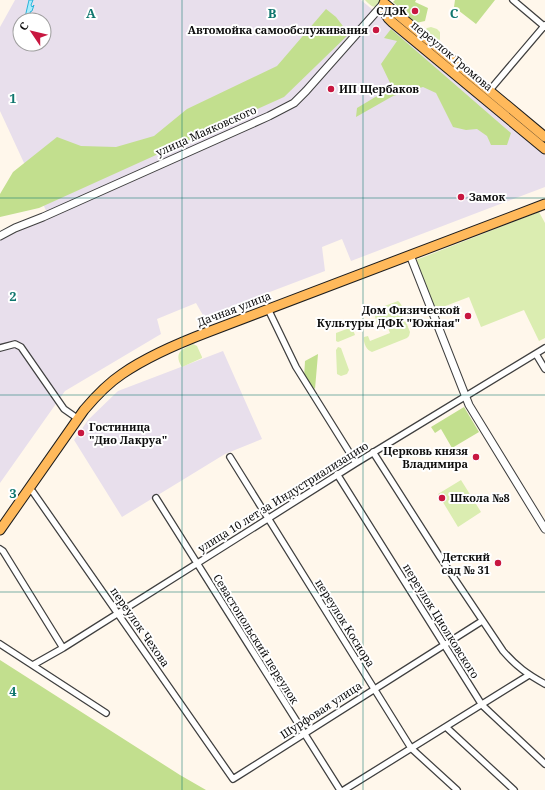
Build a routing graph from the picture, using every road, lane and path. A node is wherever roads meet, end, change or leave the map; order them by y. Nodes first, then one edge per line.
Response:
1 (513, 0) edge
2 (386, 2) edge
3 (545, 26) edge
4 (489, 91) junction
5 (545, 137) edge
6 (545, 149) edge
7 (545, 200) edge
8 (545, 204) edge
9 (0, 236) edge
10 (410, 253) junction
11 (267, 307) junction
12 (0, 348) edge
13 (545, 348) edge
14 (536, 354) junction
15 (545, 369) edge
16 (465, 396) junction
17 (76, 417) junction
18 (373, 452) junction
19 (230, 457) dead end
20 (356, 463) junction
21 (337, 474) junction
22 (27, 488) junction
23 (156, 498) dead end
24 (268, 518) junction
25 (0, 523) edge
26 (545, 529) edge
27 (0, 530) edge
28 (0, 549) edge
29 (197, 563) junction
30 (118, 613) junction
31 (482, 620) junction
32 (0, 644) edge
33 (444, 644) junction
34 (63, 648) junction
35 (33, 665) junction
36 (530, 675) junction
37 (545, 684) edge
38 (374, 689) junction
39 (482, 705) junction
40 (106, 713) dead end
41 (446, 727) junction
42 (304, 733) junction
43 (412, 748) junction
44 (545, 764) edge
45 (233, 779) joint
46 (340, 790) edge
47 (344, 790) edge
48 (457, 790) edge
49 (514, 790) edge

1 - 3 street
2 - 4 main road, переулок Громова
2 - 6 main road, переулок Громова
2 - 9 street, улица Маяковского
3 - 4 street
4 - 5 main road, переулок Громова
7 - 10 main road, Дачная улица
8 - 10 main road, Дачная улица
10 - 11 main road, Дачная улица
10 - 16 street
11 - 17 main road, Дачная улица
11 - 20 street
12 - 17 street
13 - 14 street, улица 10 лет за Индустриализацию
14 - 15 street
14 - 16 street, улица 10 лет за Индустриализацию
16 - 18 street, улица 10 лет за Индустриализацию
16 - 26 street
17 - 22 main road, Дачная улица
18 - 20 street, улица 10 лет за Индустриализацию
18 - 31 street
19 - 24 street, переулок Косиора
20 - 21 street, улица 10 лет за Индустриализацию
21 - 24 street, улица 10 лет за Индустриализацию
21 - 33 street, переулок Циолковского
22 - 25 main road, Дачная улица
22 - 27 main road, Дачная улица
22 - 30 street, переулок Чехова
23 - 29 street, Севастопольский переулок
24 - 29 street, улица 10 лет за Индустриализацию
24 - 38 street, переулок Косиора
28 - 34 street
29 - 30 street, улица 10 лет за Индустриализацию
29 - 42 street, Севастопольский переулок
30 - 34 street, улица 10 лет за Индустриализацию
30 - 45 street, переулок Чехова
31 - 33 street, Шурфовая улица
31 - 36 street
32 - 35 street
33 - 38 street, Шурфовая улица
33 - 39 street, переулок Циолковского
34 - 35 street, улица 10 лет за Индустриализацию
35 - 40 street
36 - 37 street
36 - 39 street
38 - 42 street, Шурфовая улица
38 - 43 street, переулок Косиора
39 - 41 street
39 - 44 street, переулок Циолковского
41 - 43 street
41 - 49 street
42 - 45 street, Шурфовая улица
42 - 46 street, Севастопольский переулок
43 - 47 street
43 - 48 street, переулок Косиора

